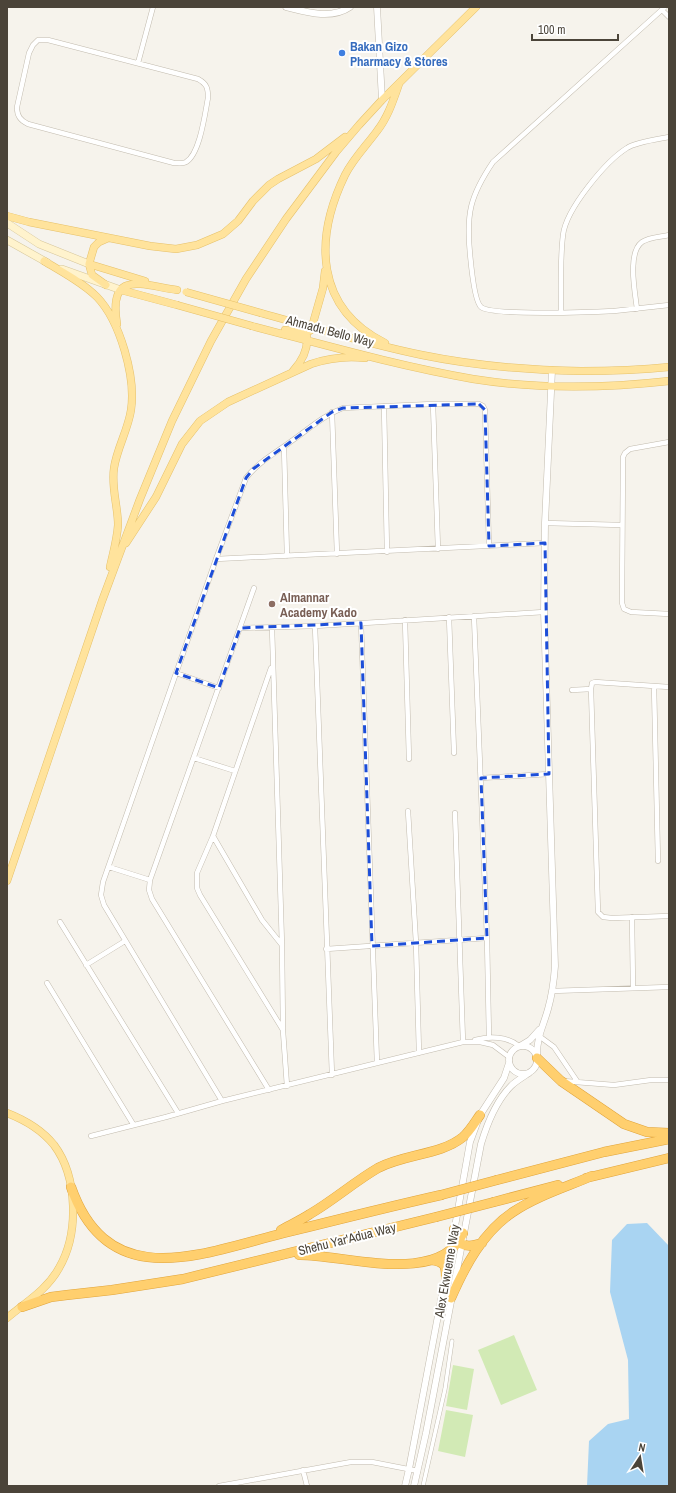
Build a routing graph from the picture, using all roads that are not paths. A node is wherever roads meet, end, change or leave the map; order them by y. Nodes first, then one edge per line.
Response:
1 (153, 7) edge
2 (286, 7) edge
3 (350, 7) edge
4 (377, 7) edge
5 (476, 7) edge
6 (664, 8) edge
7 (669, 17) edge
8 (138, 63) junction
9 (399, 82) junction
10 (382, 100) junction
11 (359, 125) junction
12 (669, 137) edge
13 (7, 216) edge
14 (7, 223) edge
15 (669, 235) edge
16 (110, 238) junction
17 (7, 240) edge
18 (44, 261) junction
19 (89, 264) junction
20 (326, 269) junction
21 (106, 285) junction
22 (120, 290) junction
23 (177, 290) junction
24 (669, 305) edge
25 (637, 309) junction
26 (561, 312) junction
27 (294, 322) junction
28 (313, 327) junction
29 (118, 332) junction
30 (306, 337) junction
31 (401, 350) junction
32 (393, 362) junction
33 (669, 367) edge
34 (552, 370) junction
35 (290, 374) junction
36 (669, 381) edge
37 (552, 386) junction
38 (433, 404) junction
39 (384, 406) junction
40 (332, 412) junction
41 (669, 442) edge
42 (284, 447) junction
43 (545, 523) junction
44 (622, 525) junction
45 (545, 543) junction
46 (489, 546) junction
47 (438, 549) junction
48 (387, 552) junction
49 (337, 554) junction
50 (118, 555) junction
51 (287, 556) junction
52 (216, 559) junction
53 (254, 588) dead end
54 (102, 601) junction
55 (544, 612) junction
56 (669, 614) edge
57 (474, 616) junction
58 (449, 618) junction
59 (405, 620) junction
60 (361, 623) junction
61 (315, 626) junction
62 (240, 628) junction
63 (272, 628) junction
64 (272, 665) junction
65 (176, 673) junction
66 (654, 686) junction
67 (669, 687) edge
68 (219, 688) junction
69 (591, 689) junction
70 (572, 690) dead end
71 (454, 753) dead end
72 (194, 758) junction
73 (409, 759) dead end
74 (235, 772) junction
75 (549, 774) junction
76 (481, 778) junction
77 (408, 811) dead end
78 (455, 813) dead end
79 (213, 836) junction
80 (658, 861) dead end
81 (109, 867) junction
82 (150, 880) junction
83 (7, 881) edge
84 (669, 916) edge
85 (632, 917) junction
86 (60, 922) dead end
87 (487, 938) junction
88 (460, 940) junction
89 (125, 941) junction
90 (416, 943) junction
91 (282, 945) junction
92 (372, 946) junction
93 (326, 949) junction
94 (86, 965) junction
95 (47, 982) dead end
96 (669, 987) edge
97 (633, 988) junction
98 (552, 991) junction
99 (541, 1027) junction
100 (283, 1031) junction
101 (539, 1036) junction
102 (490, 1038) junction
103 (472, 1041) junction
104 (463, 1042) junction
105 (519, 1046) junction
106 (419, 1053) junction
107 (537, 1057) junction
108 (509, 1060) junction
109 (377, 1063) junction
110 (529, 1073) junction
111 (332, 1075) junction
112 (669, 1080) edge
113 (561, 1081) junction
114 (577, 1081) junction
115 (287, 1086) junction
116 (269, 1090) junction
117 (222, 1101) junction
118 (7, 1108) edge
119 (7, 1113) edge
120 (178, 1113) junction
121 (480, 1115) junction
122 (21, 1119) junction
123 (133, 1124) junction
124 (669, 1133) edge
125 (91, 1136) dead end
126 (669, 1139) edge
127 (669, 1158) edge
128 (592, 1176) junction
129 (71, 1187) junction
130 (454, 1229) junction
131 (463, 1233) joint
132 (262, 1238) junction
133 (460, 1243) junction
134 (482, 1243) junction
135 (451, 1250) junction
136 (284, 1255) junction
137 (432, 1260) junction
138 (446, 1278) junction
139 (451, 1298) junction
140 (22, 1306) junction
141 (7, 1318) edge
142 (452, 1341) dead end
143 (409, 1469) junction
144 (303, 1470) junction
145 (418, 1471) junction
146 (219, 1486) edge
147 (307, 1486) edge
148 (405, 1486) edge
149 (414, 1486) edge
150 (423, 1486) edge

1 - 8 street
2 - 3 street
4 - 10 street
5 - 9 main road
6 - 7 street
6 - 26 street
8 - 8 street
9 - 10 main road
9 - 20 main road
10 - 11 main road
11 - 16 main road
11 - 50 main road
12 - 26 street
13 - 16 main road
14 - 19 main road, Ahmadu Bello Way
15 - 25 street
16 - 19 main road
17 - 18 main road
18 - 21 main road
18 - 29 main road
19 - 21 main road
19 - 23 main road, Ahmadu Bello Way
20 - 28 main road
20 - 31 main road
21 - 22 main road
22 - 23 main road
22 - 29 main road
22 - 30 main road, Ahmadu Bello Way, bridge
23 - 27 main road, Ahmadu Bello Way, bridge
24 - 25 street
25 - 26 street
27 - 28 main road, Ahmadu Bello Way
27 - 30 main road
28 - 30 main road
28 - 31 main road, Ahmadu Bello Way
29 - 54 main road
30 - 32 main road, Ahmadu Bello Way
30 - 35 main road
31 - 34 main road, Ahmadu Bello Way
32 - 35 main road
32 - 37 main road, Ahmadu Bello Way
33 - 34 main road, Ahmadu Bello Way
34 - 37 street
35 - 50 main road
36 - 37 main road, Ahmadu Bello Way
37 - 43 street
38 - 39 street
38 - 46 street
38 - 47 street
39 - 40 street
39 - 48 street
40 - 42 street
40 - 49 street
41 - 44 street
42 - 51 street
42 - 52 street
43 - 44 street
43 - 45 street
44 - 56 street
45 - 46 street
45 - 55 street
46 - 47 street
47 - 48 street
48 - 49 street
49 - 51 street
50 - 54 main road
51 - 52 street
52 - 65 street
53 - 62 street
54 - 83 main road
55 - 57 street
55 - 75 street
57 - 58 street
57 - 76 street
58 - 59 street
58 - 71 street
59 - 60 street
59 - 73 street
60 - 61 street
60 - 92 street
61 - 63 street
61 - 93 street
62 - 63 street
62 - 68 street
63 - 64 street
64 - 74 street
64 - 91 street
65 - 68 street
65 - 81 street
66 - 67 street
66 - 69 street
66 - 80 street
68 - 72 street
69 - 70 street
69 - 85 street
72 - 74 street
72 - 82 street
74 - 79 street
75 - 76 street
75 - 98 street
76 - 87 street
77 - 90 street
78 - 88 street
79 - 91 street
79 - 100 street
81 - 82 street
81 - 89 street
82 - 116 street
84 - 85 street
85 - 97 street
86 - 94 street
87 - 88 street
87 - 102 street
88 - 90 street
88 - 104 street
89 - 94 street
89 - 117 street
90 - 92 street
90 - 106 street
91 - 100 street
92 - 93 street
92 - 109 street
93 - 111 street
94 - 120 street
95 - 123 street
96 - 97 street
97 - 98 street
98 - 99 street
99 - 101 street
99 - 105 street
100 - 115 street
101 - 107 street
101 - 114 street
102 - 103 street
102 - 105 street
103 - 104 street
103 - 108 street
104 - 106 street
105 - 107 street
105 - 108 street
106 - 109 street
107 - 110 street
107 - 113 highway
108 - 110 street
108 - 121 street, Alex Ekwueme Way
109 - 111 street
110 - 131 street, Alex Ekwueme Way
111 - 115 street
112 - 114 street
113 - 114 street
113 - 124 highway
115 - 116 street
116 - 117 street
117 - 120 street
118 - 122 main road
119 - 122 main road
120 - 123 street
121 - 130 street, Alex Ekwueme Way
121 - 132 highway
122 - 129 main road
123 - 125 street
126 - 132 highway, Shehu Yar'Adua Way, bridge
127 - 128 highway, Shehu Yar'Adua Way
128 - 134 highway
128 - 136 highway, Shehu Yar'Adua Way, bridge
129 - 132 highway, Shehu Yar'Adua Way
129 - 140 main road
130 - 133 highway
130 - 135 street, Alex Ekwueme Way
131 - 133 highway
133 - 134 highway
133 - 135 highway
133 - 139 street, Alex Ekwueme Way
134 - 139 highway
135 - 137 highway
135 - 138 street, Alex Ekwueme Way
136 - 137 highway
136 - 140 highway, Shehu Yar'Adua Way
137 - 138 highway
138 - 143 street, Alex Ekwueme Way
139 - 145 street, Alex Ekwueme Way
140 - 141 main road
142 - 150 street
143 - 144 street
143 - 145 street
143 - 148 street, Alex Ekwueme Way
144 - 146 street
144 - 147 street
145 - 149 street, Alex Ekwueme Way

